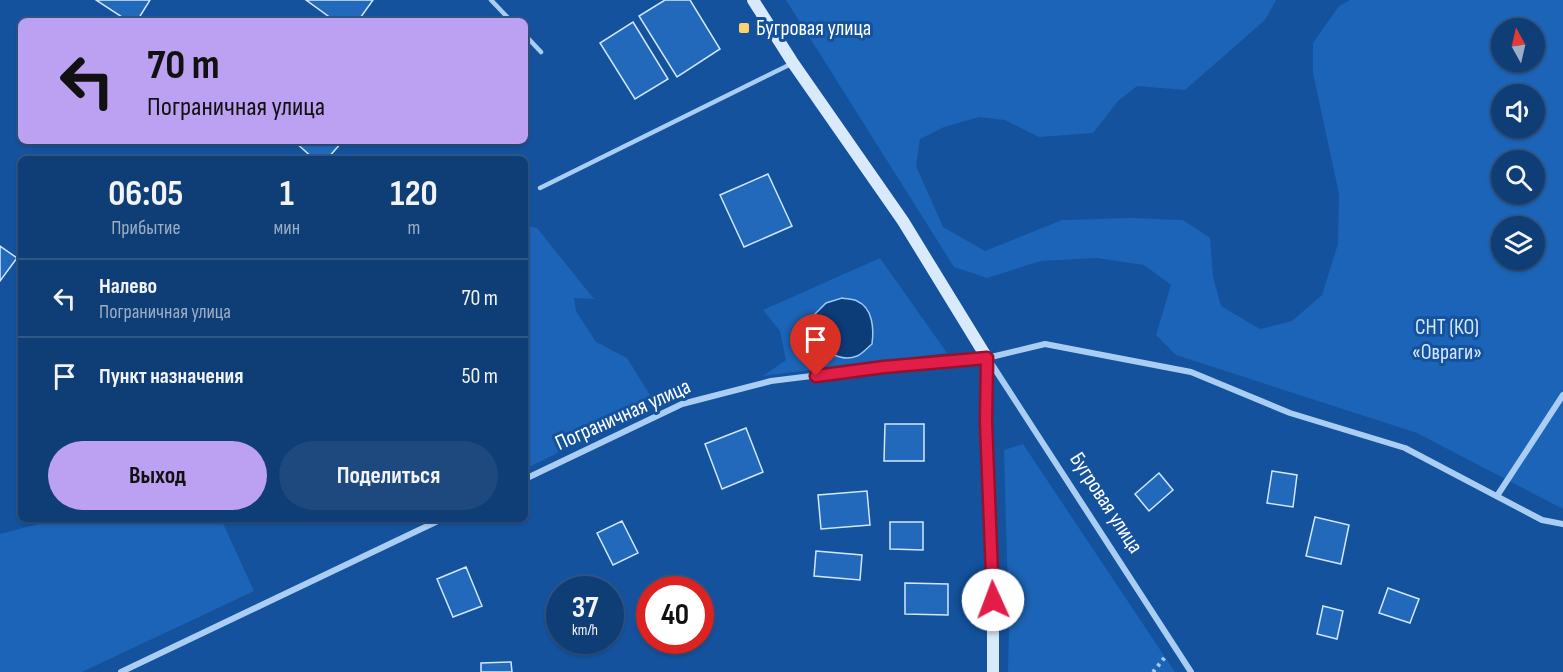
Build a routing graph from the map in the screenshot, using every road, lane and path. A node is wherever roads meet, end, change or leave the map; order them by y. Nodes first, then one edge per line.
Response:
1 (491, 0) edge
2 (753, 0) edge
3 (508, 18) edge
4 (528, 38) edge
5 (541, 52) dead end
6 (793, 63) junction
7 (540, 188) dead end
8 (987, 358) junction
9 (1563, 394) edge
10 (528, 478) edge
11 (1497, 496) junction
12 (436, 522) edge
13 (1563, 524) edge
14 (121, 672) edge
15 (993, 672) edge
16 (1191, 672) edge

1 - 3 lane
2 - 6 street
4 - 5 lane
6 - 7 lane
6 - 8 street
8 - 10 street, Пограничная улица
8 - 11 street, Пограничная улица
8 - 15 street
8 - 16 street, Бугровая улица
9 - 11 street
11 - 13 street, Пограничная улица
12 - 14 street

